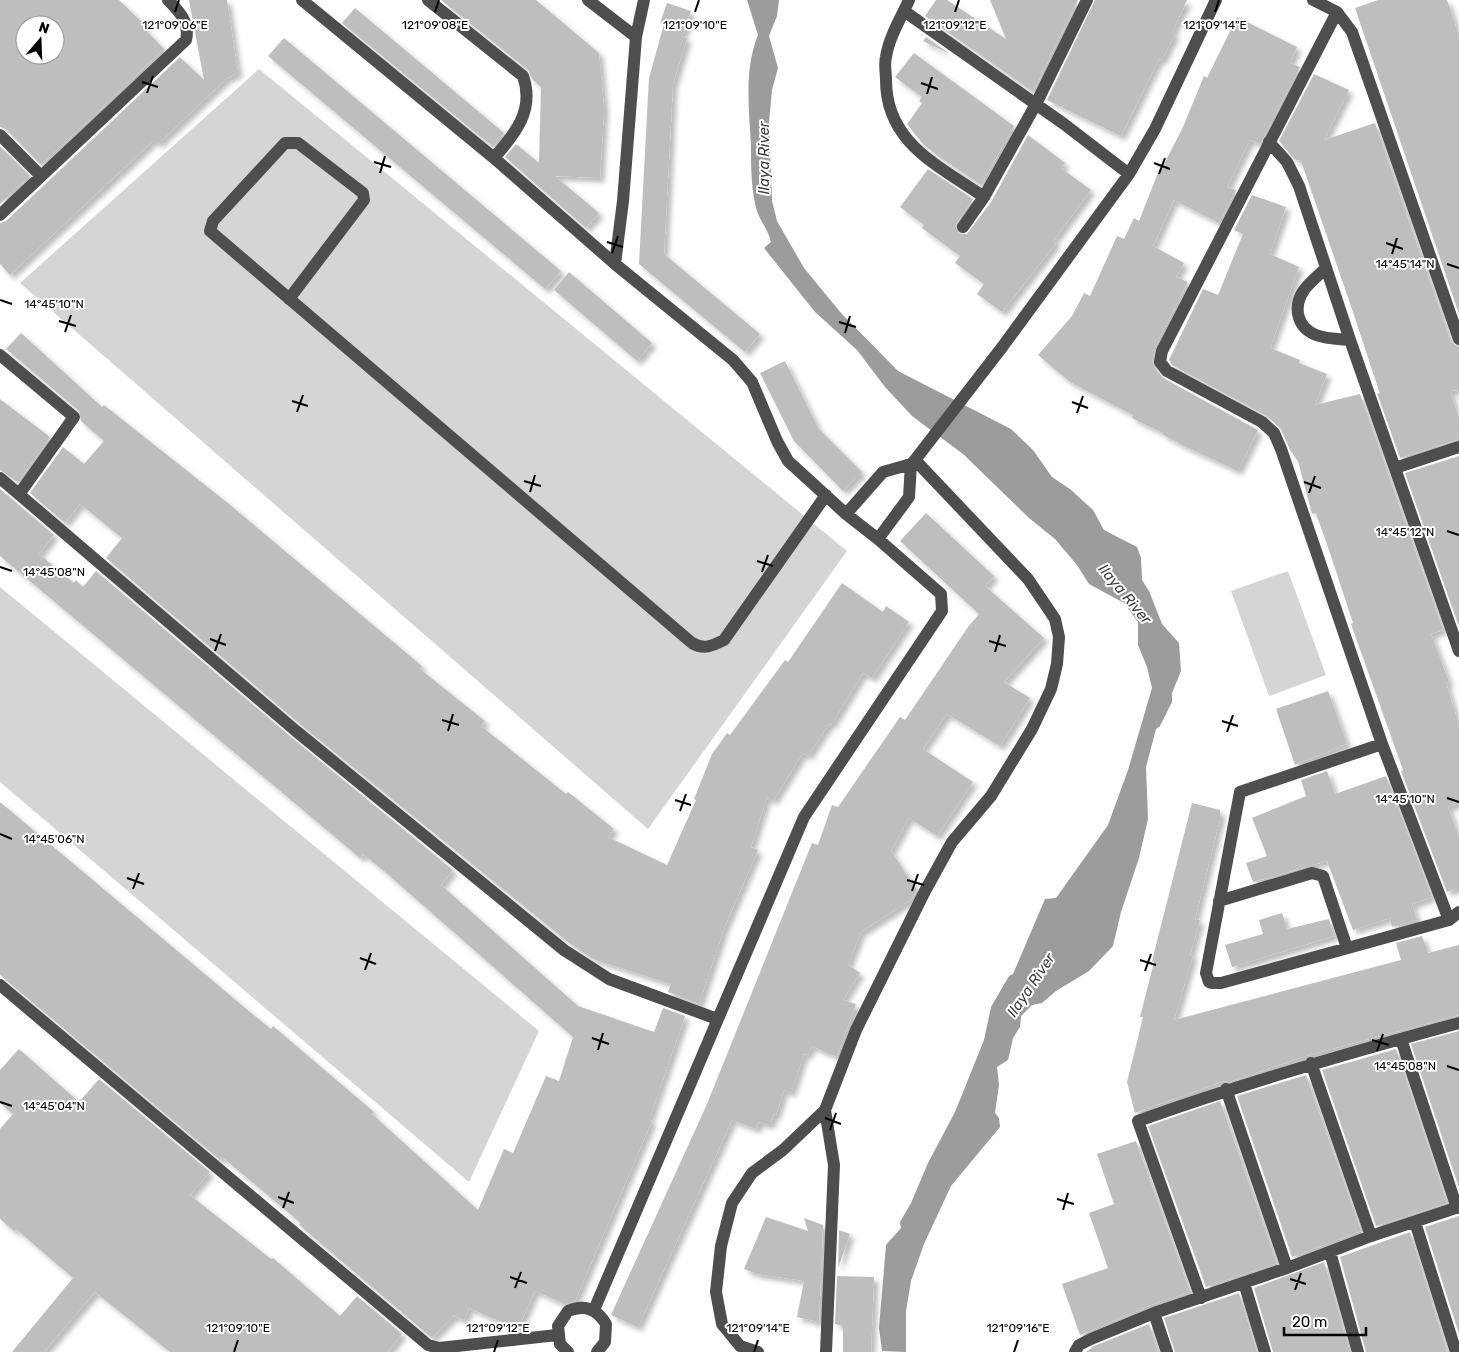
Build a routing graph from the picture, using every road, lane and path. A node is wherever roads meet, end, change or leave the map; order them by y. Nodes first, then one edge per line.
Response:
1 (302, 0) edge
2 (428, 0) edge
3 (588, 0) edge
4 (644, 0) edge
5 (1087, 0) edge
6 (1216, 0) edge
7 (1313, 0) edge
8 (170, 1) edge
9 (316, 5) edge
10 (907, 6) edge
11 (1337, 12) junction
12 (636, 37) junction
13 (1036, 104) junction
14 (0, 135) edge
15 (1269, 142) junction
16 (494, 158) junction
17 (1129, 174) junction
18 (40, 175) junction
19 (984, 197) junction
20 (0, 215) edge
21 (963, 227) dead end
22 (615, 264) junction
23 (1326, 268) junction
24 (289, 299) junction
25 (1459, 339) edge
26 (1350, 340) junction
27 (0, 355) edge
28 (1459, 447) edge
29 (915, 459) junction
30 (1395, 468) junction
31 (0, 478) edge
32 (20, 493) junction
33 (826, 495) junction
34 (846, 514) junction
35 (878, 539) junction
36 (1459, 651) edge
37 (1382, 744) junction
38 (1219, 901) junction
39 (1454, 916) edge
40 (1347, 948) junction
41 (0, 985) edge
42 (717, 1019) junction
43 (1459, 1023) edge
44 (1401, 1039) junction
45 (1311, 1064) junction
46 (1226, 1089) junction
47 (825, 1110) junction
48 (1458, 1207) edge
49 (1415, 1222) junction
50 (1371, 1236) junction
51 (1330, 1252) junction
52 (1287, 1268) junction
53 (1244, 1283) junction
54 (1200, 1298) junction
55 (594, 1310) junction
56 (1154, 1313) junction
57 (557, 1335) junction
58 (568, 1352) edge
59 (597, 1352) edge
60 (758, 1352) edge
61 (826, 1352) edge
62 (1075, 1352) edge
63 (1167, 1352) edge
64 (1265, 1352) edge
65 (1358, 1352) edge
66 (1456, 1352) edge

1 - 9 street
2 - 16 street
3 - 12 street
4 - 12 street
5 - 13 street
6 - 17 street
7 - 11 street
8 - 18 street
9 - 16 street
10 - 13 street
10 - 19 street
11 - 15 street
11 - 25 street
12 - 22 street
13 - 17 street
13 - 19 street
14 - 18 street
15 - 23 street
15 - 37 street
16 - 22 street
17 - 29 street
18 - 20 street
19 - 21 street
22 - 33 street
23 - 26 street
23 - 26 street
24 - 24 street
24 - 33 street
26 - 30 street
27 - 32 street
28 - 30 street
29 - 34 street
29 - 35 street
29 - 47 street
30 - 36 street
31 - 32 street
32 - 42 street
33 - 34 street
34 - 35 street
35 - 42 street
37 - 38 street
37 - 39 street
38 - 40 street
38 - 40 street
39 - 40 street
41 - 57 street
42 - 55 street
43 - 44 street
44 - 45 street
44 - 48 street
45 - 46 street
45 - 50 street
46 - 52 street
46 - 54 street
47 - 60 street
47 - 61 street
48 - 49 street
49 - 50 street
49 - 66 street
50 - 51 street
51 - 52 street
51 - 65 street
52 - 53 street
53 - 54 street
53 - 64 street
54 - 56 street
55 - 57 street
55 - 59 street
56 - 62 street
56 - 63 street
57 - 58 street

